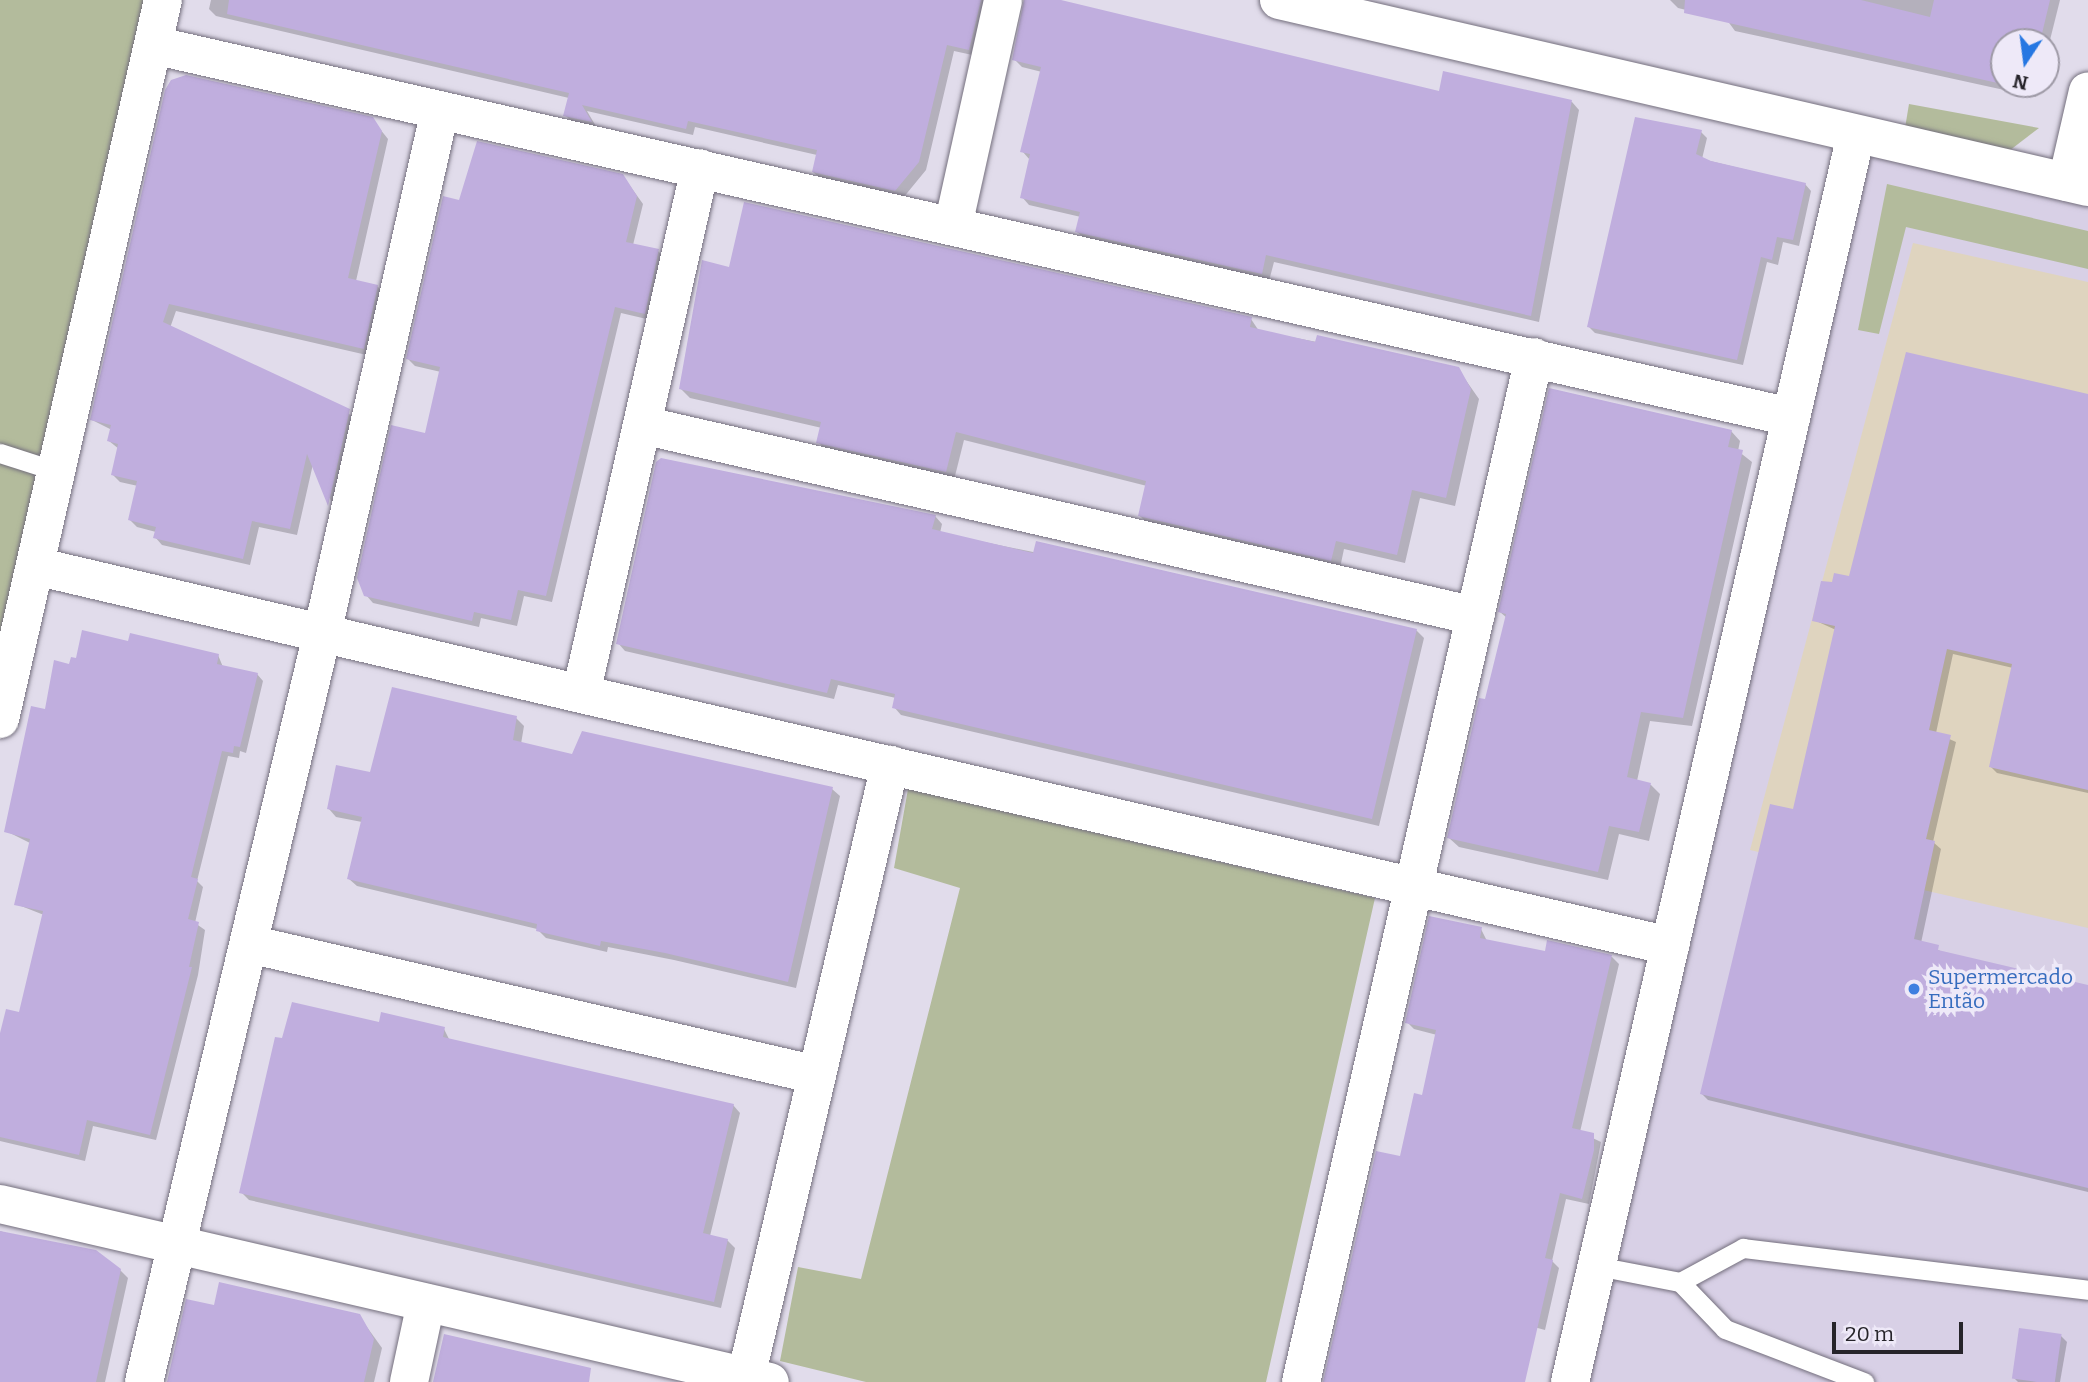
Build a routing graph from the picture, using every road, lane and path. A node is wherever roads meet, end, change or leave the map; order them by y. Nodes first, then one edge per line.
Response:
1 (163, 0) edge
2 (1003, 0) edge
3 (1279, 0) edge
4 (153, 45) junction
5 (2088, 91) edge
6 (440, 110) junction
7 (1856, 134) junction
8 (700, 168) junction
9 (2078, 185) edge
10 (953, 226) junction
11 (1534, 357) junction
12 (1791, 417) junction
13 (642, 425) junction
14 (0, 453) edge
15 (56, 471) junction
16 (35, 566) junction
17 (1475, 616) junction
18 (322, 634) junction
19 (581, 694) junction
20 (0, 719) edge
21 (890, 765) junction
22 (1414, 885) junction
23 (248, 944) junction
24 (1670, 946) junction
25 (817, 1075) junction
26 (0, 1204) edge
27 (177, 1245) junction
28 (1597, 1266) junction
29 (1680, 1282) junction
30 (2088, 1290) edge
31 (426, 1303) junction
32 (758, 1379) edge
33 (144, 1382) edge
34 (409, 1382) edge
35 (1301, 1382) edge
36 (1570, 1382) edge
37 (1864, 1382) edge

1 - 4 street
2 - 10 street
3 - 7 street
4 - 6 street
4 - 15 street
5 - 9 street
6 - 8 street
6 - 18 street
7 - 9 street
7 - 12 street
8 - 10 street
8 - 13 street
10 - 11 street
11 - 12 street
11 - 17 street
12 - 24 street
13 - 17 street
13 - 19 street
14 - 15 lane
15 - 16 street
16 - 18 street
16 - 20 street
17 - 22 street
18 - 19 street
18 - 23 street
19 - 21 street
21 - 22 street
21 - 25 street
22 - 24 street
22 - 35 street
23 - 25 street
23 - 27 street
24 - 28 street
25 - 32 street
26 - 27 street
27 - 31 street
27 - 33 street
28 - 29 lane
28 - 36 street
29 - 30 lane
29 - 37 lane
31 - 32 street
31 - 34 street

